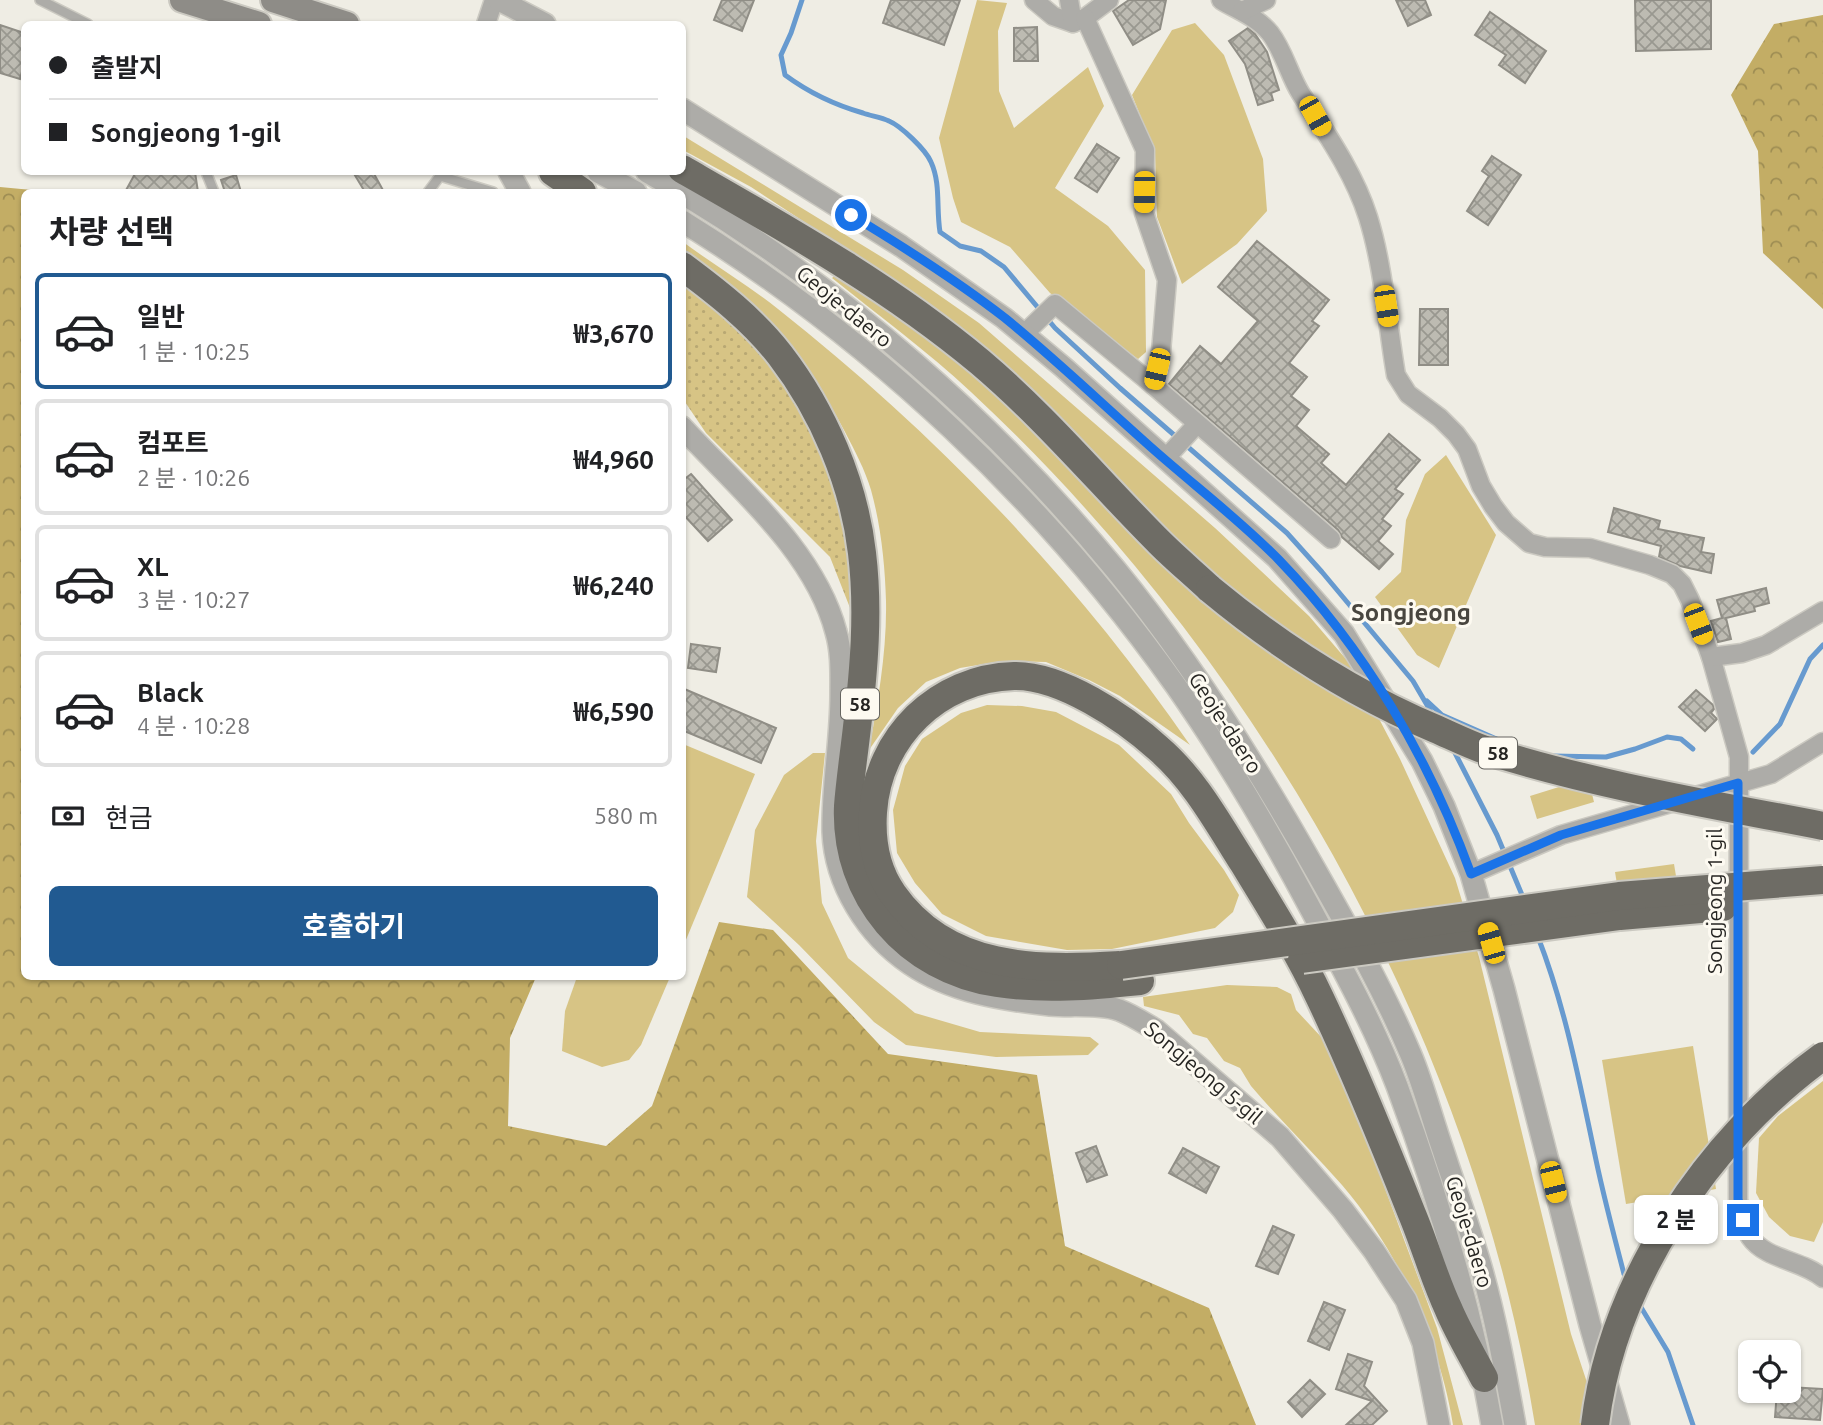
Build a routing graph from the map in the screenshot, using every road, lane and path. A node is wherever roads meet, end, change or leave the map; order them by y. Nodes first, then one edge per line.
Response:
1 (40, 0) edge
2 (182, 0) edge
3 (273, 0) edge
4 (496, 0) edge
5 (1034, 0) edge
6 (1109, 0) edge
7 (1221, 0) edge
8 (1266, 0) edge
9 (1070, 2) edge
10 (1242, 11) junction
11 (83, 21) edge
12 (249, 21) edge
13 (338, 21) edge
14 (487, 21) edge
15 (539, 21) edge
16 (1079, 21) junction
17 (686, 112) edge
18 (686, 171) edge
19 (557, 175) edge
20 (604, 175) edge
21 (652, 175) edge
22 (430, 189) edge
23 (483, 189) edge
24 (578, 189) edge
25 (630, 189) edge
26 (675, 189) edge
27 (686, 195) edge
28 (686, 224) edge
29 (686, 269) edge
30 (1024, 334) junction
31 (1153, 385) junction
32 (1197, 424) junction
33 (686, 431) edge
34 (1165, 459) junction
35 (1331, 539) dead end
36 (1823, 611) edge
37 (1711, 657) junction
38 (1823, 742) edge
39 (1738, 783) junction
40 (1823, 825) edge
41 (1480, 870) junction
42 (1823, 880) edge
43 (1823, 898) edge
44 (1130, 973) junction
45 (1823, 1056) edge
46 (1823, 1278) edge
47 (1484, 1378) junction
48 (1439, 1425) edge
49 (1492, 1425) edge
50 (1515, 1425) edge
51 (1595, 1425) edge
52 (1619, 1425) edge

1 - 11 lane
2 - 12 main road
3 - 13 main road
4 - 14 street
4 - 15 street
5 - 16 street
6 - 16 street
7 - 10 street, Songjeong 1-gil
8 - 10 street
9 - 16 street
10 - 37 street, Songjeong 1-gil
16 - 31 street
17 - 30 street
18 - 40 highway, 58, bridge
19 - 24 highway
20 - 25 street
21 - 26 street, Geoje-daero
22 - 23 lane
27 - 50 street, Geoje-daero
28 - 47 street, Geoje-daero
29 - 44 highway, 58
30 - 31 street
30 - 34 street
31 - 32 street
32 - 34 street
32 - 35 street
33 - 48 street, Songjeong 5-gil
34 - 41 street
36 - 37 street
37 - 39 street, Songjeong 1-gil
38 - 39 street
39 - 41 street
39 - 46 street, Songjeong 1-gil
41 - 52 street
42 - 44 highway, 58, bridge
43 - 44 highway, 58, bridge
44 - 47 highway
45 - 51 highway, bridge
47 - 49 street, Geoje-daero

